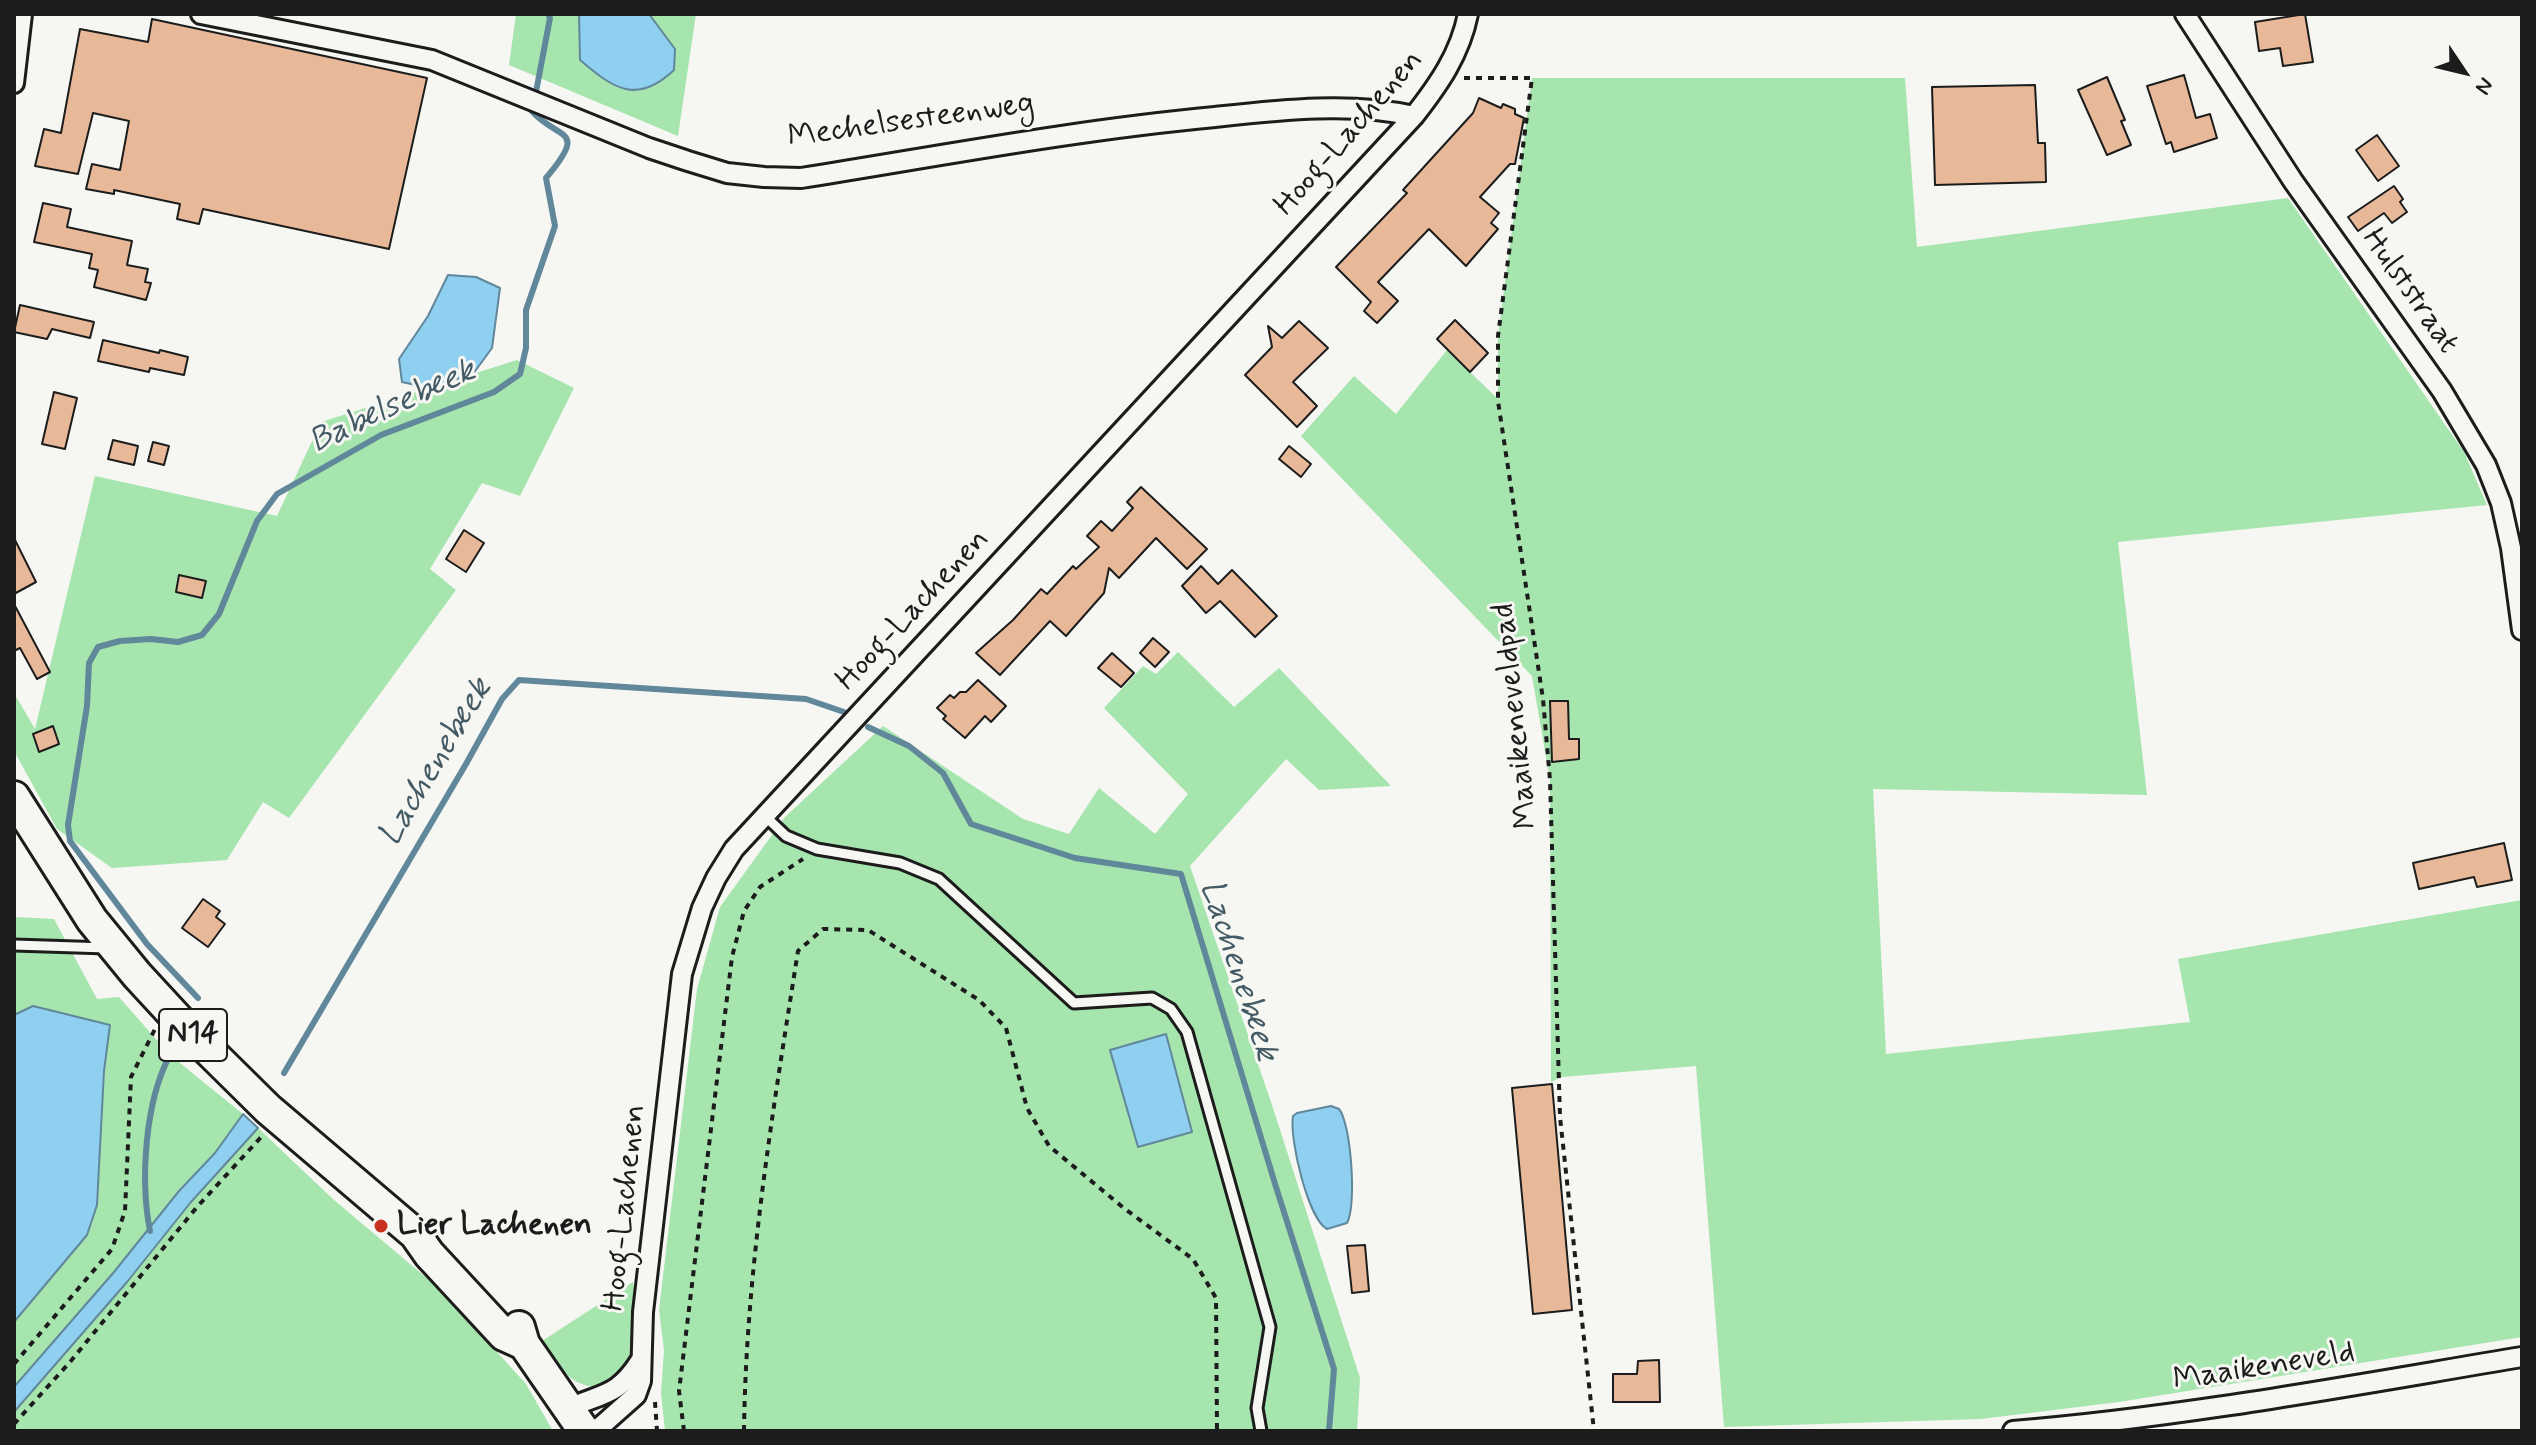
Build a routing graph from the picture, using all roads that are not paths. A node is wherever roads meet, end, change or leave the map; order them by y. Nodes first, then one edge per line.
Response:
1 (22, 14) edge
2 (201, 14) edge
3 (1468, 14) edge
4 (2185, 14) edge
5 (14, 83) edge
6 (1414, 116) junction
7 (2522, 630) edge
8 (14, 797) edge
9 (765, 816) junction
10 (14, 945) edge
11 (115, 948) junction
12 (2522, 1357) edge
13 (641, 1359) junction
14 (581, 1423) edge
15 (1261, 1431) edge
16 (2013, 1431) edge

1 - 5 street
2 - 6 street, Mechelsesteenweg
3 - 6 street, Hoog-Lachenen
4 - 7 street, Hulststraat
6 - 9 street, Hoog-Lachenen
8 - 11 main road, N14
9 - 13 street, Hoog-Lachenen
9 - 15 lane
10 - 11 lane
11 - 14 main road, N14
12 - 16 street, Maaikeneveld
13 - 14 street, Hoog-Lachenen
13 - 14 street, Hoog-Lachenen

